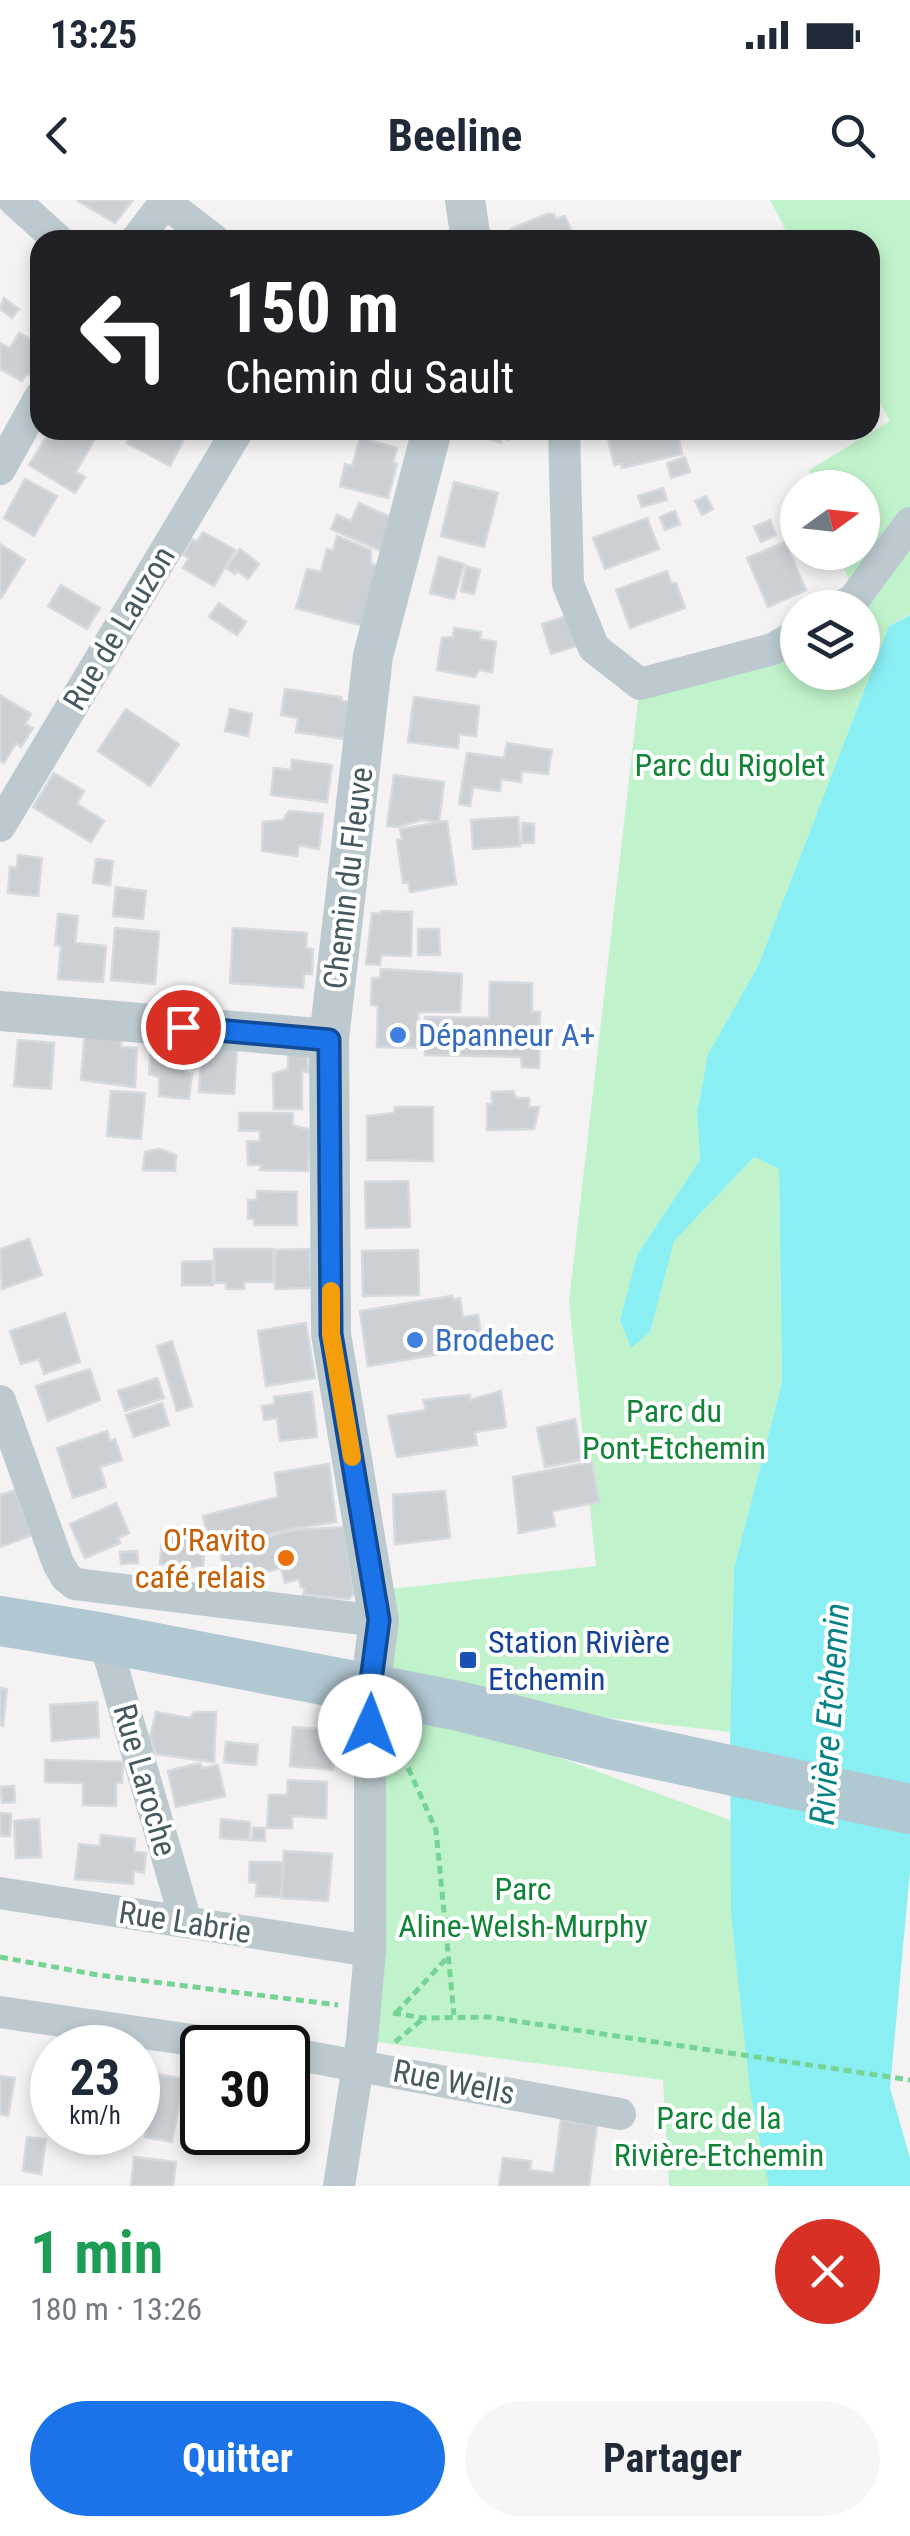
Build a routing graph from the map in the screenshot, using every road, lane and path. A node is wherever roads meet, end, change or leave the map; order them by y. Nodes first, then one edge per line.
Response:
1 (14, 200) edge
2 (464, 200) edge
3 (166, 201) edge
4 (47, 230) edge
5 (144, 230) edge
6 (202, 230) edge
7 (469, 230) edge
8 (30, 416) edge
9 (232, 440) edge
10 (429, 440) edge
11 (564, 440) edge
12 (0, 470) edge
13 (910, 523) edge
14 (861, 590) edge
15 (780, 644) edge
16 (0, 826) edge
17 (0, 1011) edge
18 (329, 1040) junction
19 (0, 1401) edge
20 (379, 1620) junction
21 (0, 1621) edge
22 (104, 1638) junction
23 (370, 1688) junction
24 (401, 1751) dead end
25 (910, 1809) edge
26 (0, 1893) edge
27 (186, 1922) junction
28 (370, 1951) junction
29 (0, 1957) edge
30 (448, 1957) junction
31 (332, 2004) dead end
32 (0, 2012) edge
33 (385, 2012) dead end
34 (396, 2014) junction
35 (454, 2015) junction
36 (424, 2018) junction
37 (180, 2038) edge
38 (310, 2055) edge
39 (370, 2058) junction
40 (910, 2080) edge
41 (620, 2114) dead end
42 (339, 2186) edge

1 - 4 street
2 - 7 street
3 - 5 street
3 - 6 street
8 - 12 street
9 - 16 street, Rue de Lauzon
10 - 18 street, Chemin du Fleuve
11 - 15 street
13 - 14 street
17 - 18 street
18 - 20 street, Chemin du Fleuve
19 - 20 street
20 - 23 street, Chemin du Fleuve
21 - 22 main road
22 - 23 main road
22 - 27 street, Rue Laroche
23 - 25 main road
23 - 28 street
24 - 30 path
26 - 27 street, Rue Labrie
27 - 28 street, Rue Labrie
28 - 39 street
29 - 31 path
30 - 34 path
30 - 35 path
32 - 37 street
33 - 34 path
34 - 36 path
35 - 36 path
35 - 40 path
36 - 39 path
38 - 39 street, Rue Wells
39 - 41 street, Rue Wells
39 - 42 street

